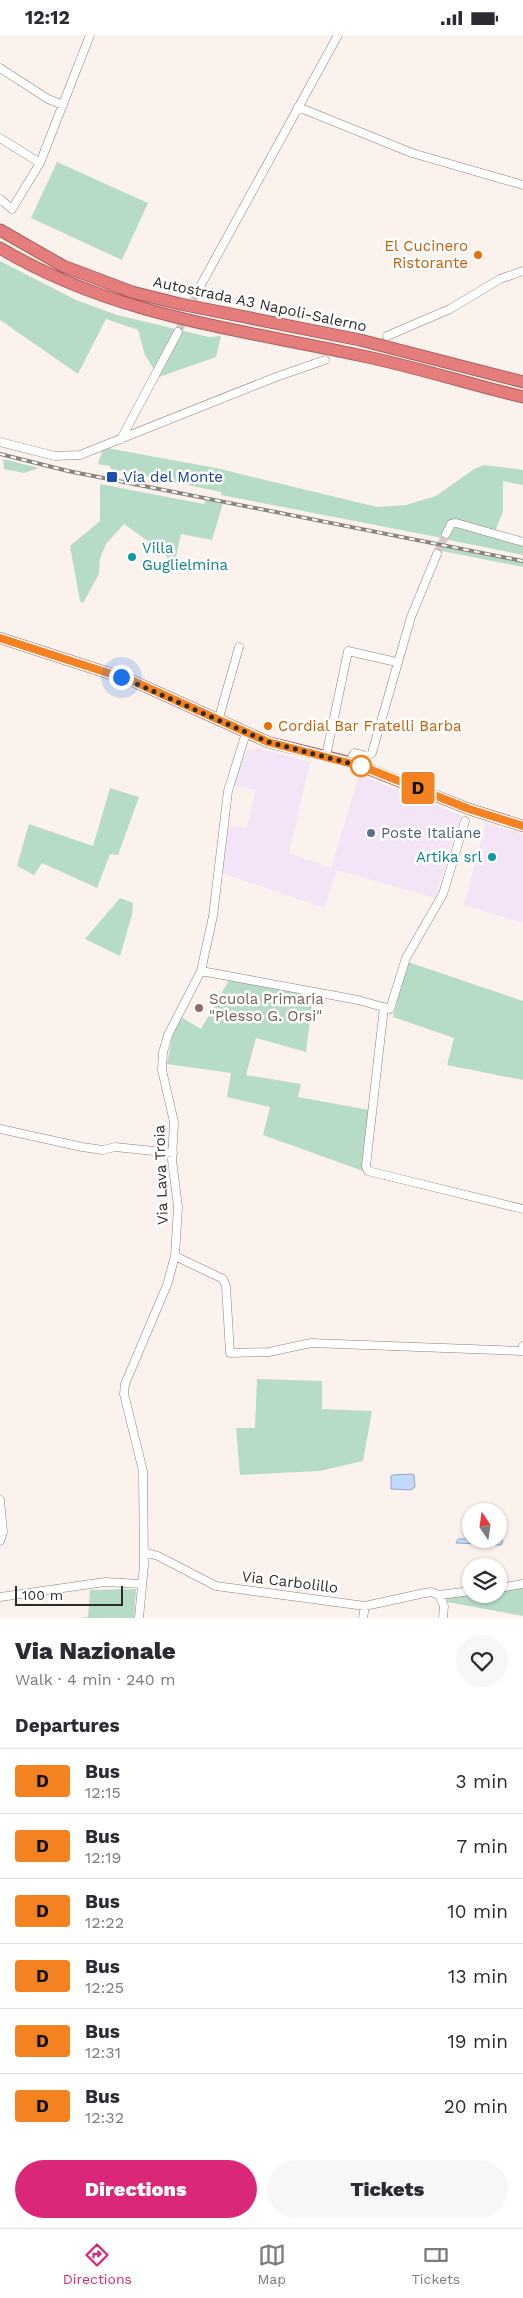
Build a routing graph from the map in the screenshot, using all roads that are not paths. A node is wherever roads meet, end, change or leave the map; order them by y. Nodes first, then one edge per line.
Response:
1 (90, 35) edge
2 (338, 35) edge
3 (0, 68) edge
4 (62, 105) junction
5 (298, 107) junction
6 (0, 138) edge
7 (40, 163) junction
8 (523, 185) edge
9 (0, 199) edge
10 (0, 230) edge
11 (0, 248) edge
12 (523, 271) edge
13 (196, 294) tunnel mouth
14 (178, 331) tunnel mouth
15 (387, 335) dead end
16 (325, 360) dead end
17 (523, 382) edge
18 (523, 397) edge
19 (121, 439) junction
20 (0, 442) edge
21 (446, 534) tunnel mouth
22 (523, 542) edge
23 (438, 554) tunnel mouth
24 (0, 638) edge
25 (239, 647) dead end
26 (392, 661) dead end
27 (218, 721) junction
28 (246, 733) junction
29 (326, 756) junction
30 (350, 762) junction
31 (467, 815) junction
32 (523, 826) edge
33 (201, 971) junction
34 (384, 1007) junction
35 (0, 1129) edge
36 (173, 1153) junction
37 (523, 1209) edge
38 (175, 1256) junction
39 (523, 1346) edge
40 (0, 1500) edge
41 (0, 1541) edge
42 (144, 1553) junction
43 (142, 1584) junction
44 (523, 1584) edge
45 (507, 1587) edge
46 (462, 1592) edge
47 (439, 1595) junction
48 (0, 1597) edge
49 (364, 1606) junction
50 (139, 1618) edge
51 (363, 1618) edge
52 (443, 1618) edge

1 - 4 street
2 - 5 street
3 - 4 street
4 - 7 street
5 - 8 street
5 - 13 street
6 - 7 street
7 - 9 street
10 - 17 highway, Autostrada A3 Napoli-Salerno
11 - 18 highway, Autostrada A3 Napoli-Salerno
12 - 15 street
14 - 19 street
16 - 19 street
19 - 20 street
21 - 22 street
23 - 30 street
24 - 27 main road
25 - 27 street
26 - 29 street
27 - 28 main road
28 - 29 main road
28 - 33 street, Via Lava Troia
29 - 30 main road
30 - 31 main road
31 - 32 main road
31 - 34 street
33 - 34 street
33 - 36 street, Via Lava Troia
34 - 37 street
35 - 36 street
36 - 38 street, Via Lava Troia
38 - 39 street
38 - 42 street, Via Lava Troia
40 - 41 street
42 - 43 street, Via Lava Troia
42 - 49 street, Via Carbolillo
43 - 48 street
43 - 50 street, Via Lava Troia
44 - 45 street
46 - 47 street, Via Carbolillo
47 - 49 street, Via Carbolillo
47 - 52 street
49 - 51 street

